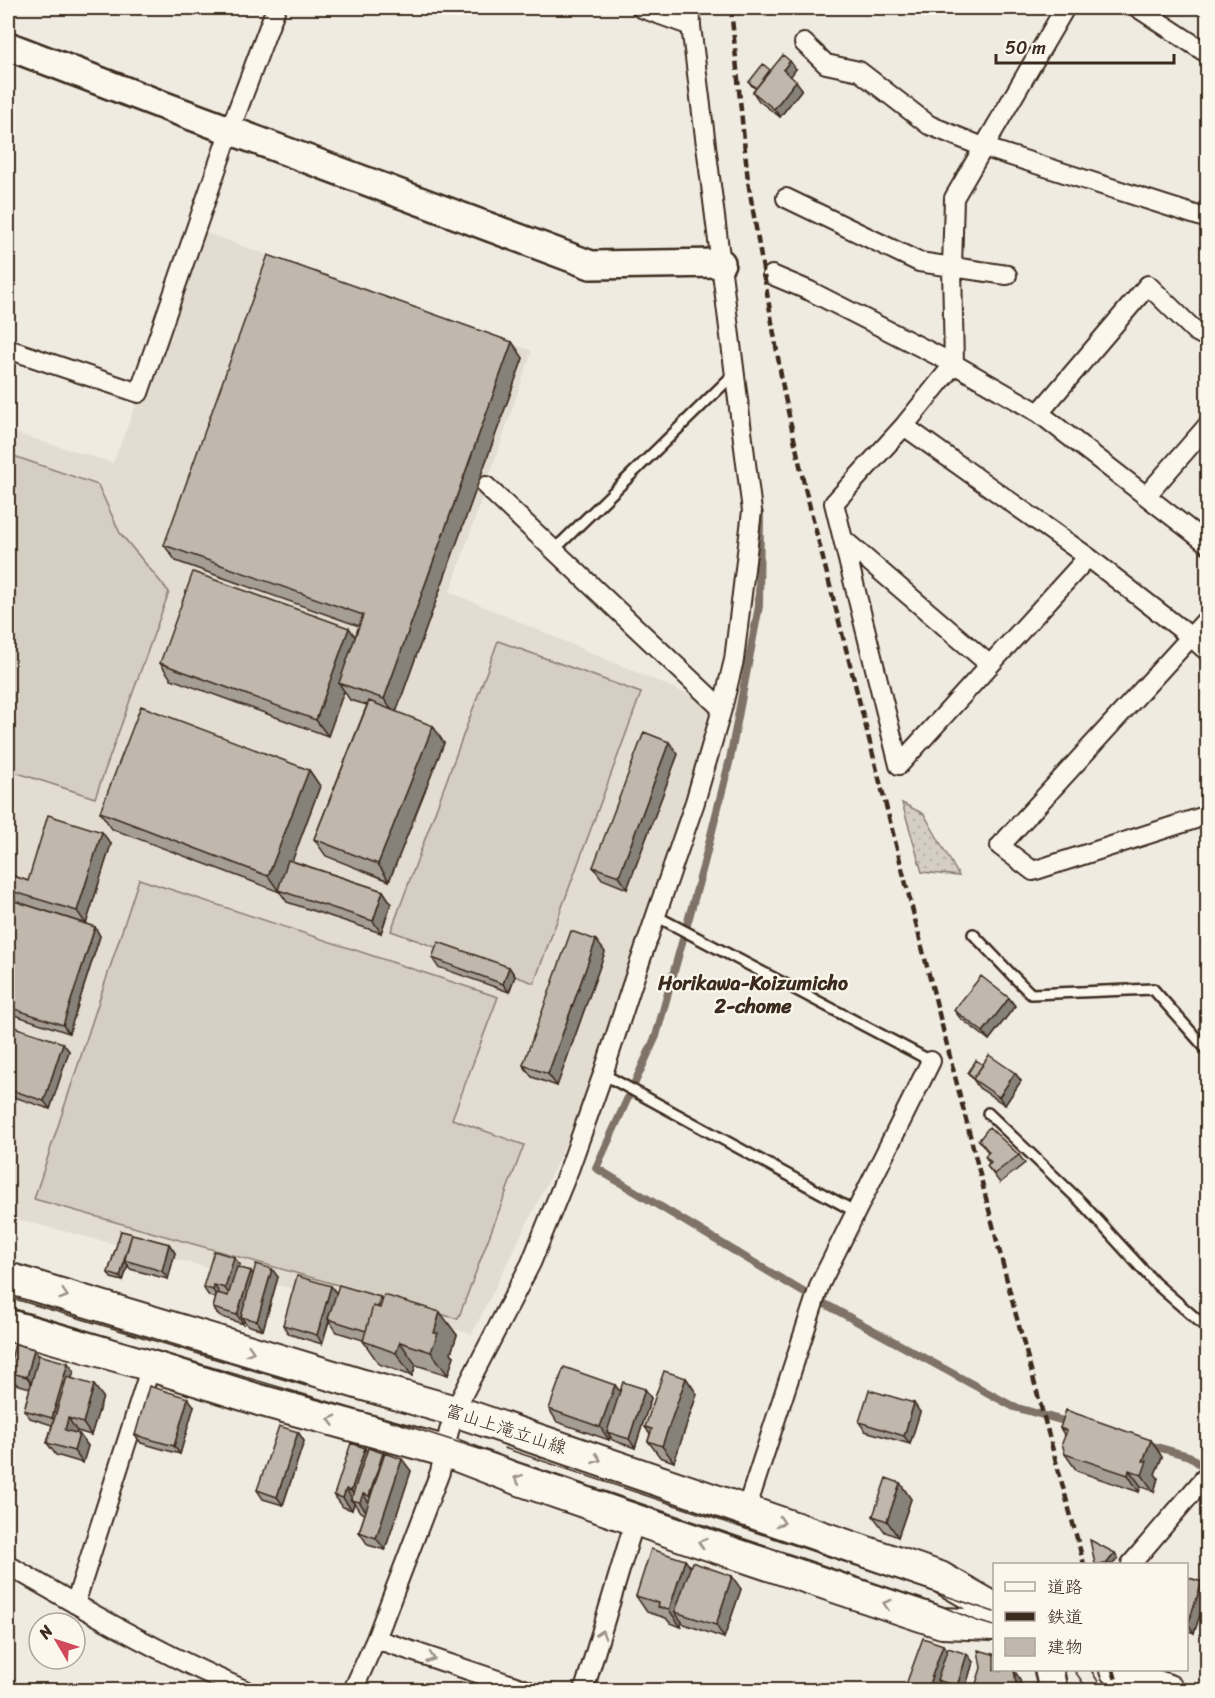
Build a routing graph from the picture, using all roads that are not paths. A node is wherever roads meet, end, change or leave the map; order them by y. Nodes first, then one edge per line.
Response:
1 (276, 8) edge
2 (641, 8) edge
3 (690, 8) edge
4 (1065, 8) edge
5 (1138, 8) edge
6 (691, 26) junction
7 (804, 43) dead end
8 (8, 46) edge
9 (1208, 54) edge
10 (230, 130) junction
11 (983, 147) junction
12 (786, 198) dead end
13 (1208, 219) edge
14 (730, 265) junction
15 (952, 267) junction
16 (772, 275) dead end
17 (1007, 275) dead end
18 (1208, 338) edge
19 (8, 349) edge
20 (954, 364) junction
21 (735, 373) junction
22 (1039, 413) junction
23 (1208, 425) edge
24 (904, 426) junction
25 (486, 486) dead end
26 (1146, 496) junction
27 (843, 539) junction
28 (1208, 544) edge
29 (554, 550) junction
30 (1088, 557) junction
31 (1208, 618) edge
32 (1191, 637) junction
33 (1208, 652) edge
34 (990, 665) junction
35 (722, 709) junction
36 (1208, 815) edge
37 (656, 916) junction
38 (973, 934) dead end
39 (1208, 1052) edge
40 (931, 1061) joint
41 (603, 1074) junction
42 (988, 1113) dead end
43 (856, 1212) junction
44 (8, 1278) edge
45 (8, 1325) edge
46 (1208, 1329) edge
47 (151, 1366) junction
48 (455, 1411) junction
49 (444, 1451) junction
50 (1208, 1474) edge
51 (746, 1510) junction
52 (635, 1520) junction
53 (1132, 1563) edge
54 (8, 1565) edge
55 (75, 1604) junction
56 (993, 1607) edge
57 (993, 1625) edge
58 (376, 1639) junction
59 (1049, 1671) edge
60 (1118, 1671) edge
61 (245, 1690) edge
62 (353, 1690) edge
63 (527, 1690) edge
64 (584, 1690) edge
65 (1053, 1690) edge
66 (1168, 1690) edge

1 - 10 street
2 - 6 street
3 - 6 street
4 - 11 street
5 - 9 street
6 - 14 street
7 - 11 street
8 - 10 street
10 - 14 street
10 - 19 street
11 - 13 street
11 - 15 street
12 - 15 street
14 - 21 street
15 - 17 street
15 - 20 street
16 - 20 street
18 - 22 street
20 - 22 street
20 - 24 street
21 - 29 lane
21 - 35 street
22 - 26 street
23 - 26 street
24 - 27 street
24 - 30 street
25 - 29 street
26 - 28 street
27 - 34 street
27 - 34 street
29 - 35 street
30 - 32 street
30 - 34 street
31 - 32 street
32 - 33 street
32 - 36 street
35 - 37 street
37 - 40 lane
37 - 41 street
38 - 39 lane
40 - 43 street
41 - 43 lane
41 - 48 street
42 - 46 lane
43 - 51 street
44 -> 48 main road, 富山上滝立山線
45 - 47 main road
49 -> 47 main road
47 - 55 street
48 - 49 street
48 -> 51 main road, 富山上滝立山線
52 -> 49 main road
49 - 58 street
50 - 53 street
51 -> 56 main road, 富山上滝立山線
57 -> 52 main road
64 -> 52 street
54 - 55 street
55 - 61 street
58 - 62 street
58 -> 63 street
59 - 65 street
60 - 66 main road

